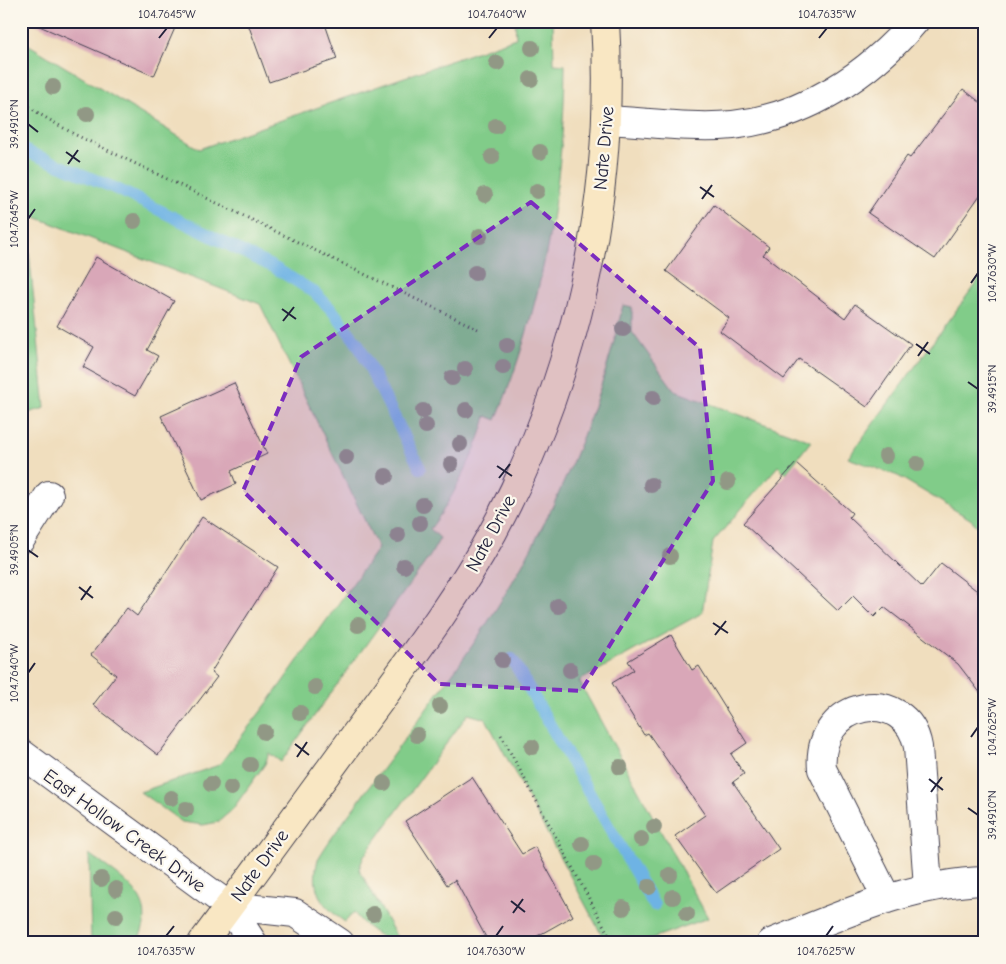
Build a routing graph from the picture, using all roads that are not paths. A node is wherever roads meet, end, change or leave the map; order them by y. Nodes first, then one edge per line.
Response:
1 (605, 21) edge
2 (915, 21) edge
3 (607, 120) junction
4 (49, 495) dead end
5 (21, 539) edge
6 (21, 753) edge
7 (985, 881) edge
8 (928, 887) junction
9 (887, 899) junction
10 (229, 906) junction
11 (202, 943) edge
12 (253, 943) edge
13 (340, 943) edge
14 (771, 943) edge

1 - 3 street, Nate Drive
2 - 3 street
3 - 10 street, Nate Drive
4 - 5 street
6 - 10 street, East Hollow Creek Drive
7 - 8 street
8 - 9 street
8 - 9 street
9 - 14 street
10 - 11 street, Nate Drive
10 - 12 street, East Hollow Creek Drive
10 - 13 street

